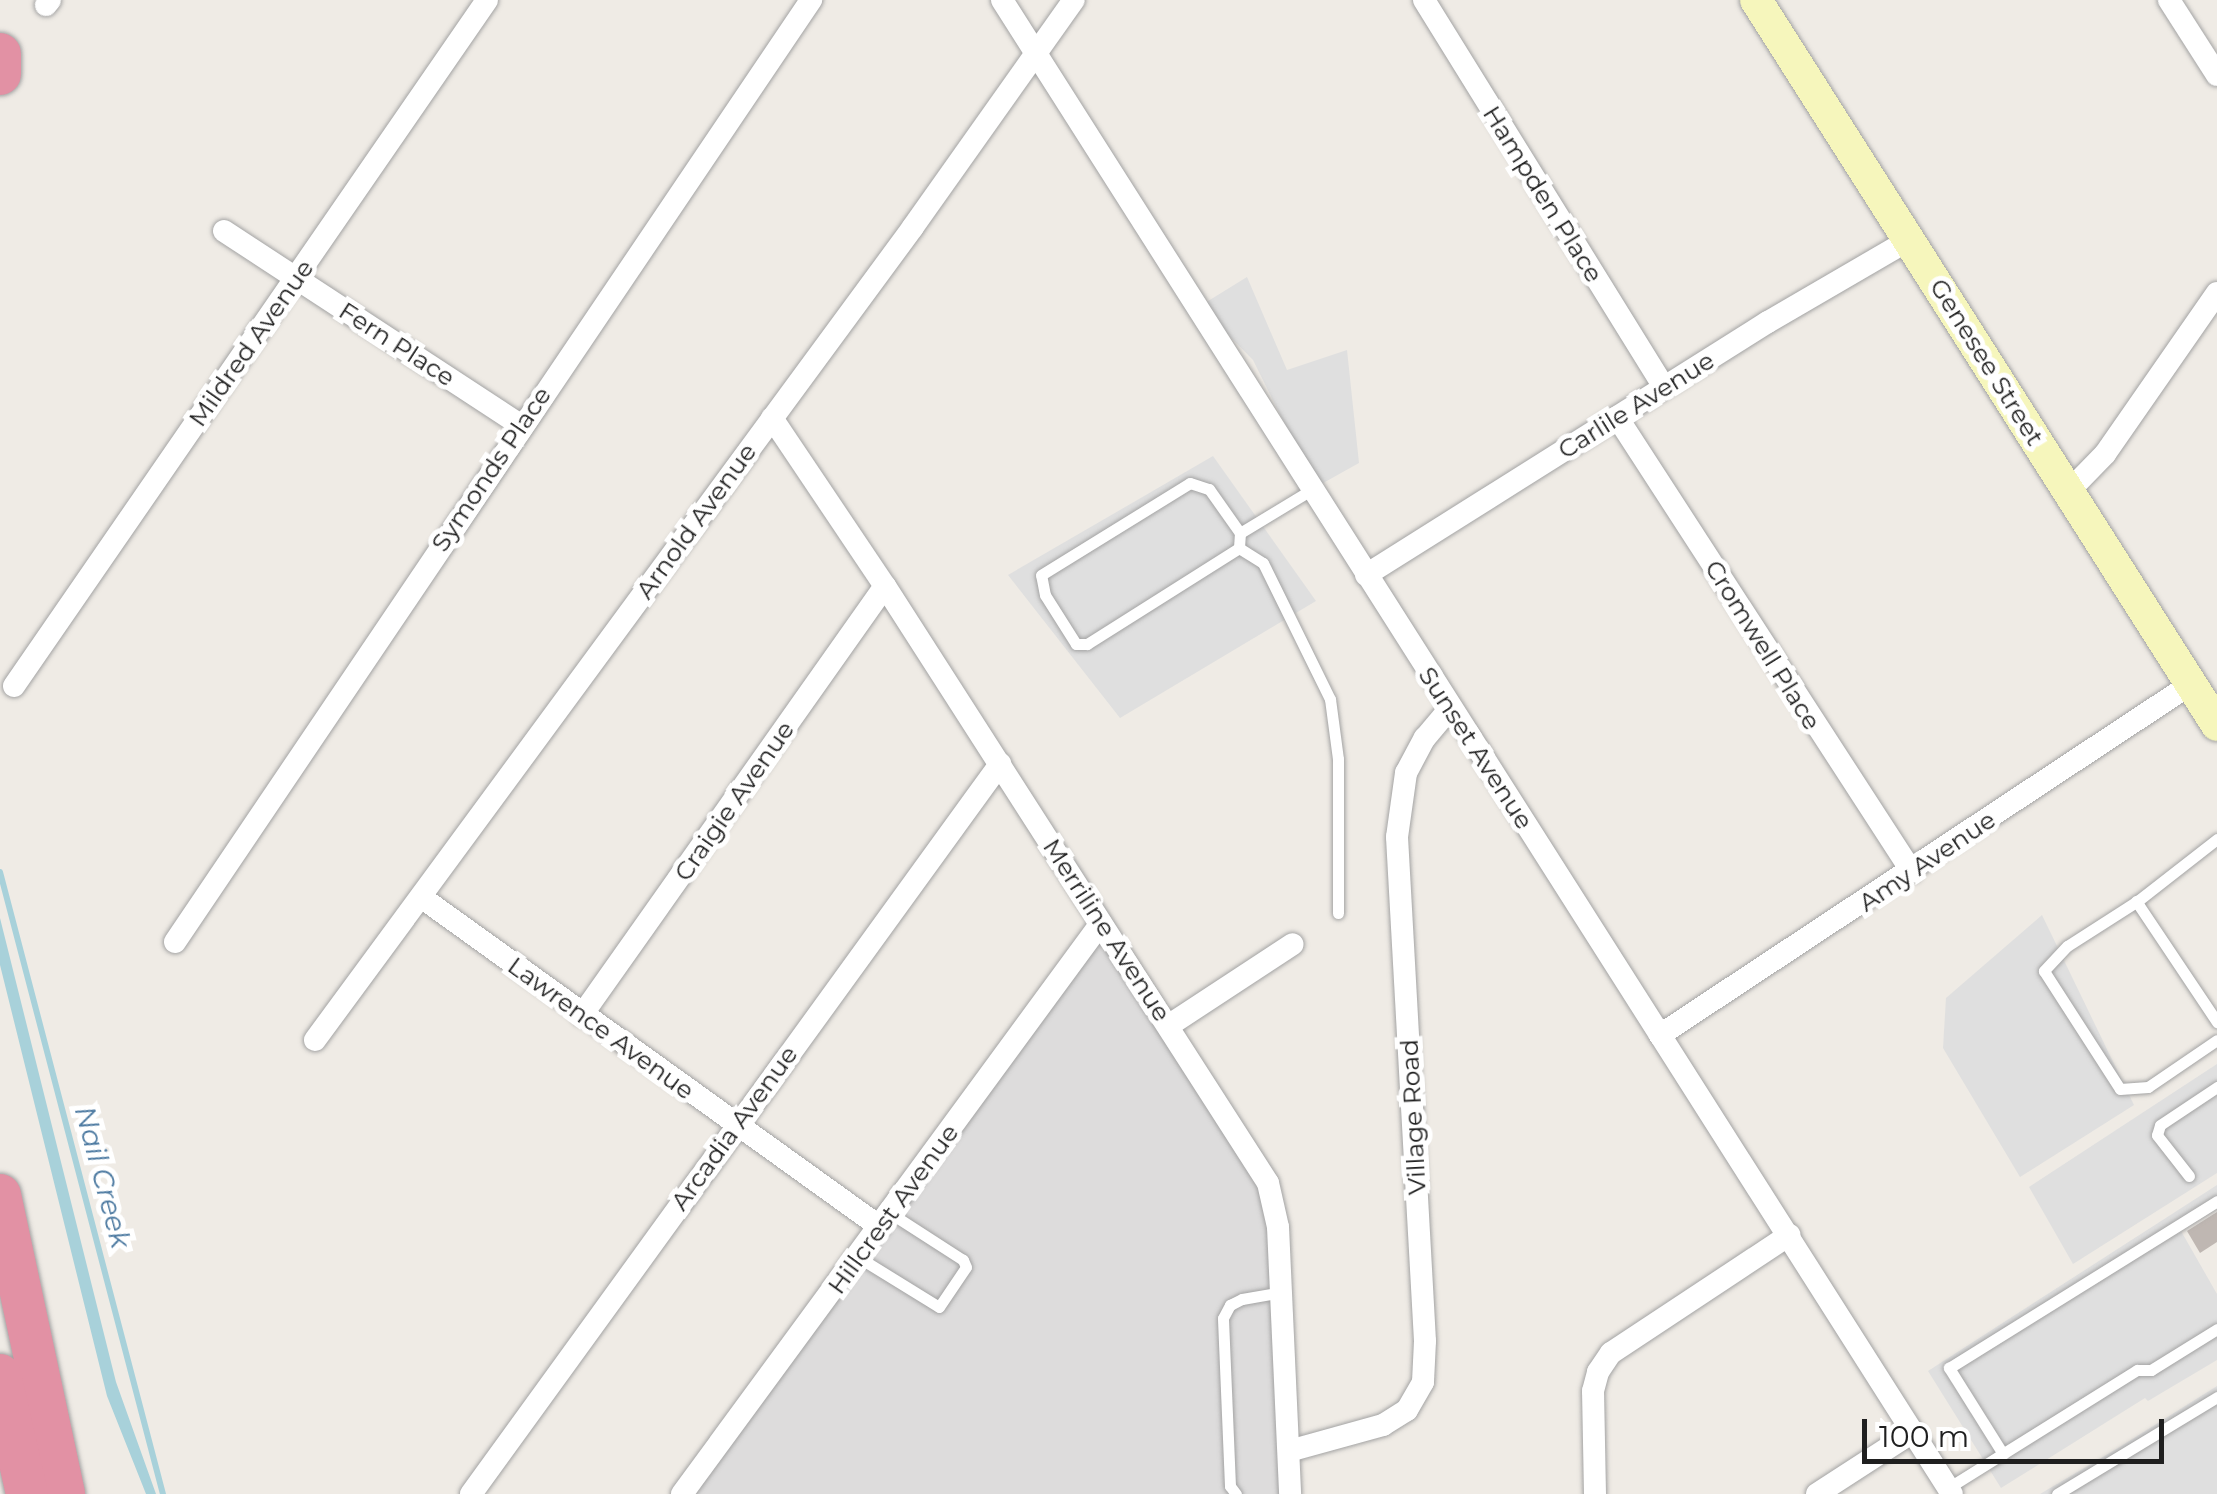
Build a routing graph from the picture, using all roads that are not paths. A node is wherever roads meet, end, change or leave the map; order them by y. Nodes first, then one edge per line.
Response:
1 (487, 0) edge
2 (811, 0) edge
3 (1002, 0) edge
4 (1074, 0) edge
5 (1424, 0) edge
6 (1756, 0) edge
7 (2170, 0) edge
8 (0, 54) edge
9 (1036, 54) junction
10 (0, 74) edge
11 (2217, 75) edge
12 (224, 231) dead end
13 (1909, 240) junction
14 (297, 278) junction
15 (2217, 293) edge
16 (1664, 387) junction
17 (1617, 417) junction
18 (772, 418) junction
19 (520, 425) junction
20 (1312, 490) junction
21 (2069, 491) junction
22 (1240, 532) junction
23 (1239, 548) junction
24 (1366, 576) junction
25 (886, 586) junction
26 (2191, 684) junction
27 (14, 686) dead end
28 (1450, 708) junction
29 (2217, 724) edge
30 (1000, 764) junction
31 (2217, 839) edge
32 (1912, 872) junction
33 (420, 897) junction
34 (2136, 902) junction
35 (1338, 913) dead end
36 (1102, 923) junction
37 (175, 942) dead end
38 (1292, 944) dead end
39 (582, 1015) junction
40 (2217, 1022) edge
41 (1168, 1026) junction
42 (1660, 1035) junction
43 (316, 1040) dead end
44 (2217, 1040) edge
45 (2217, 1087) edge
46 (736, 1124) junction
47 (2189, 1176) dead end
48 (0, 1195) edge
49 (2217, 1201) edge
50 (885, 1220) junction
51 (1789, 1236) junction
52 (858, 1257) junction
53 (1281, 1292) junction
54 (2217, 1329) edge
55 (0, 1375) edge
56 (2217, 1396) edge
57 (1913, 1432) junction
58 (1288, 1451) junction
59 (2003, 1454) junction
60 (1950, 1491) edge
61 (27, 1494) edge
62 (64, 1494) edge
63 (471, 1494) edge
64 (682, 1494) edge
65 (1236, 1494) edge
66 (1290, 1494) edge
67 (1595, 1494) edge
68 (1817, 1494) edge
69 (2056, 1494) edge

1 - 14 street, Mildred Avenue
2 - 19 street, Symonds Place
3 - 9 street, Sunset Avenue
4 - 9 street, Arnold Avenue
5 - 16 street, Hampden Place
6 - 13 main road, Genesee Street
7 - 11 street
8 - 10 highway
9 - 18 street, Arnold Avenue
9 - 20 street, Sunset Avenue
12 - 14 street, Fern Place
13 - 16 street, Carlile Avenue
13 - 21 main road, Genesee Street
14 - 19 street, Fern Place
14 - 27 street, Mildred Avenue
15 - 21 street
16 - 17 street, Carlile Avenue
17 - 24 street, Carlile Avenue
17 - 32 street, Cromwell Place
18 - 25 street, Merriline Avenue
18 - 33 street, Arnold Avenue
19 - 37 street, Symonds Place
20 - 22 lane
20 - 24 street, Sunset Avenue
21 - 26 main road, Genesee Street
22 - 23 lane
22 - 23 lane
23 - 35 lane
24 - 28 street, Sunset Avenue
25 - 30 street, Merriline Avenue
25 - 39 street, Craigie Avenue
26 - 29 main road, Genesee Street
26 - 32 street, Amy Avenue
28 - 42 street, Sunset Avenue
28 - 58 street, Village Road
30 - 36 street, Merriline Avenue
30 - 46 street, Arcadia Avenue
31 - 34 lane
32 - 42 street, Amy Avenue
33 - 39 street, Lawrence Avenue
33 - 43 street, Arnold Avenue
34 - 40 lane
34 - 44 lane
36 - 41 street, Merriline Avenue
36 - 50 street, Hillcrest Avenue
38 - 41 street
39 - 46 street, Lawrence Avenue
41 - 53 street, Merriline Avenue
42 - 51 street, Sunset Avenue
45 - 47 lane
46 - 50 street, Lawrence Avenue
46 - 63 street, Arcadia Avenue
48 - 62 highway
49 - 59 lane
50 - 52 street, Hillcrest Avenue
50 - 52 lane
51 - 57 street, Sunset Avenue
51 - 67 street
52 - 64 street, Hillcrest Avenue
53 - 58 street, Merriline Avenue
53 - 65 lane
54 - 59 lane
55 - 61 highway
56 - 69 lane
57 - 60 street, Sunset Avenue
57 - 68 street
58 - 66 street, Merriline Avenue
59 - 60 lane

